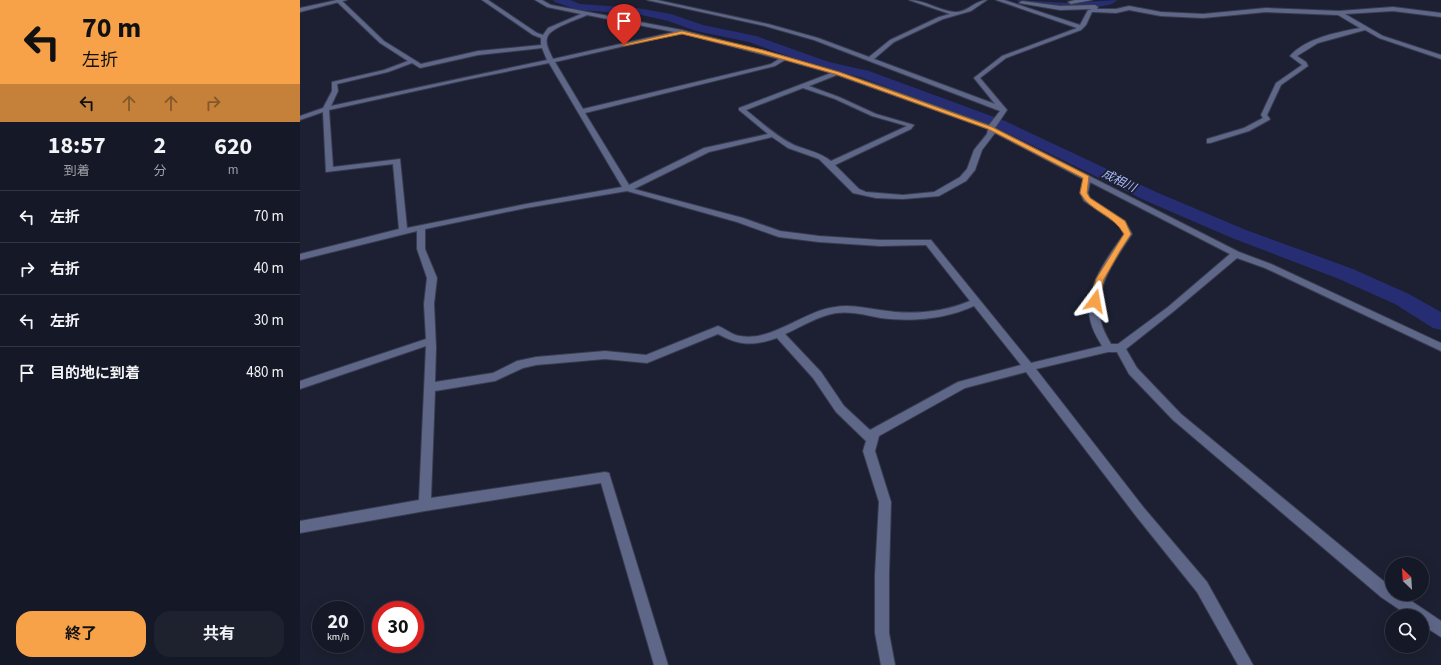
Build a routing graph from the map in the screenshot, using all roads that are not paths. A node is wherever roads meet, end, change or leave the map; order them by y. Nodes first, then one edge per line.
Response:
1 (340, 0) edge
2 (485, 0) edge
3 (538, 0) edge
4 (650, 0) edge
5 (683, 0) edge
6 (912, 0) edge
7 (984, 0) edge
8 (1000, 0) edge
9 (1013, 0) edge
10 (1043, 0) edge
11 (1088, 0) edge
12 (681, 7) junction
13 (1095, 8) junction
14 (300, 10) edge
15 (1339, 13) junction
16 (586, 14) junction
17 (956, 14) junction
18 (1440, 15) edge
19 (1081, 27) junction
20 (1366, 28) junction
21 (682, 32) junction
22 (544, 37) junction
23 (544, 46) junction
24 (1441, 57) edge
25 (785, 58) junction
26 (869, 60) junction
27 (413, 61) junction
28 (551, 61) junction
29 (837, 73) junction
30 (804, 86) junction
31 (326, 108) junction
32 (580, 112) junction
33 (1002, 112) junction
34 (300, 118) edge
35 (991, 126) junction
36 (773, 135) junction
37 (1210, 141) dead end
38 (830, 164) junction
39 (1087, 177) junction
40 (627, 189) junction
41 (422, 227) junction
42 (403, 231) junction
43 (1236, 254) junction
44 (300, 258) edge
45 (976, 302) junction
46 (778, 333) junction
47 (430, 341) junction
48 (1441, 347) edge
49 (1114, 348) junction
50 (1029, 368) junction
51 (300, 385) edge
52 (430, 388) junction
53 (872, 440) junction
54 (424, 505) junction
55 (300, 527) edge
56 (1411, 609) edge
57 (1429, 622) edge
58 (1441, 630) edge
59 (660, 665) edge
60 (888, 665) edge
61 (1246, 665) edge

1 - 14 street
1 - 27 street
2 - 22 street
3 - 16 street
4 - 12 street
5 - 12 street
6 - 17 street
7 - 17 street
8 - 19 street
9 - 13 street
10 - 11 street
11 - 13 street
12 - 26 street
13 - 15 street
13 - 19 street
15 - 18 street
15 - 20 street
16 - 21 street
16 - 22 street
17 - 26 street
19 - 33 street
20 - 24 street
20 - 37 street
21 - 25 street
21 - 28 street
22 - 23 street
23 - 27 street
23 - 28 street
25 - 29 street
25 - 32 street
26 - 33 street
27 - 31 street
28 - 31 street
28 - 32 street
29 - 30 street
29 - 35 street
30 - 36 street
30 - 38 street
31 - 34 street
31 - 42 street
32 - 40 street
33 - 35 street
35 - 38 street
35 - 39 street
36 - 38 street
36 - 40 street
39 - 43 street
39 - 49 street
40 - 41 street
40 - 45 street
41 - 42 street
41 - 47 street
42 - 44 street
43 - 48 street
43 - 49 street
45 - 46 street
45 - 50 street
46 - 52 street
46 - 53 street
47 - 51 street
47 - 52 street
49 - 50 street
49 - 56 street
50 - 53 street
50 - 61 street
52 - 54 street
53 - 60 street
54 - 55 street
54 - 59 street
57 - 58 street

